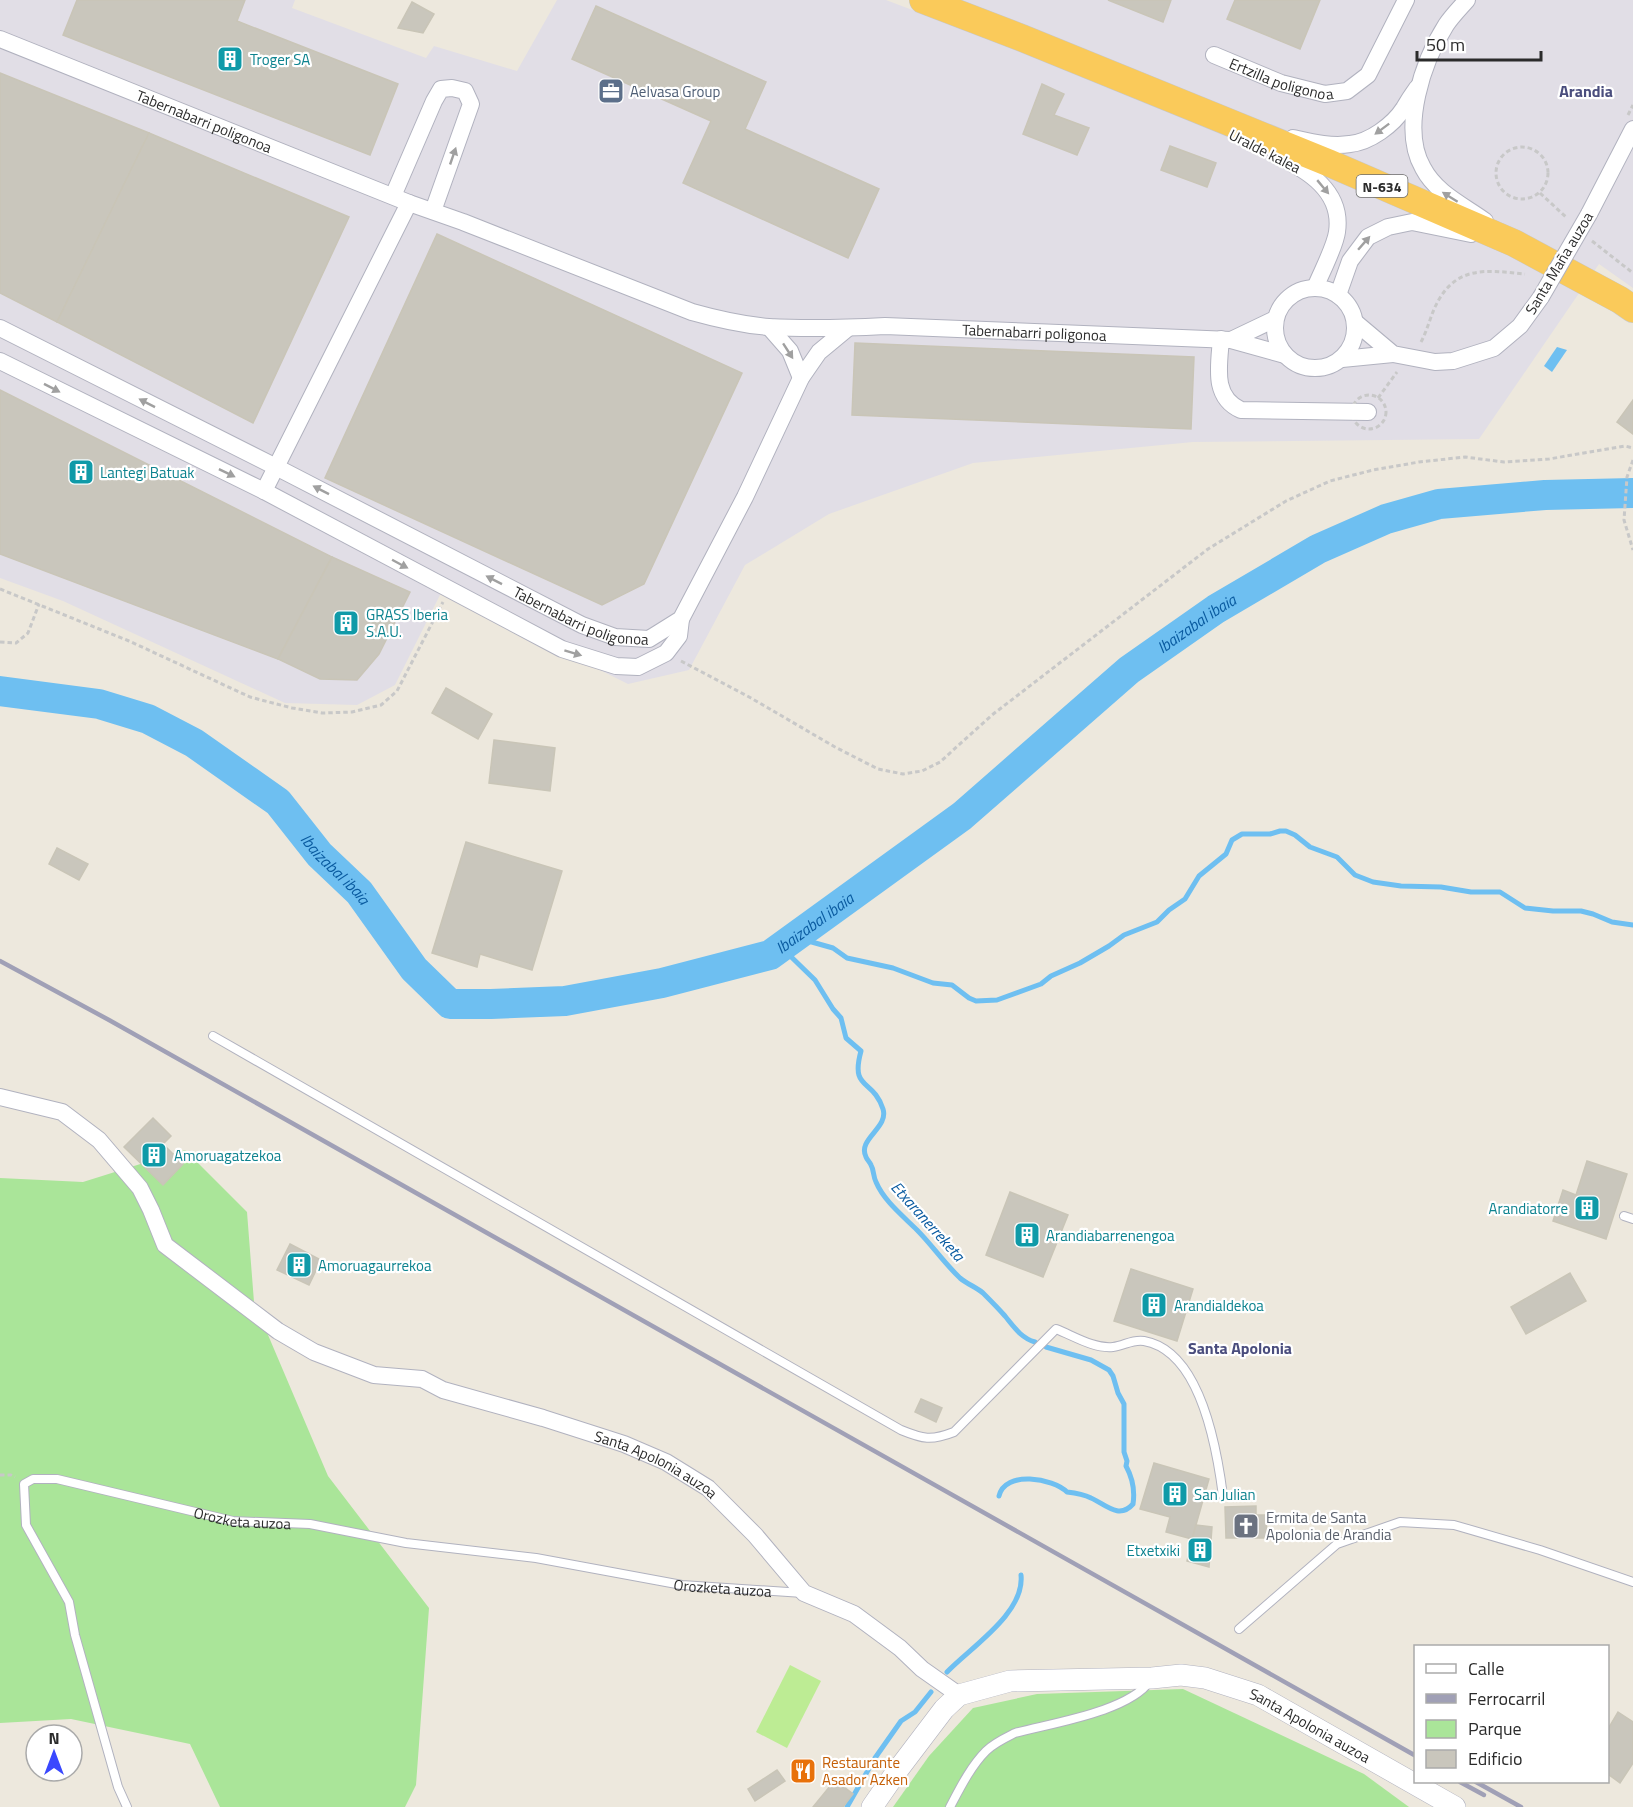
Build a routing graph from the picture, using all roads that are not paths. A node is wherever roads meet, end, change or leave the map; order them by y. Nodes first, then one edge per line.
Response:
1 (923, 0) edge
2 (1406, 0) edge
3 (1467, 0) edge
4 (0, 39) edge
5 (1214, 56) dead end
6 (1105, 72) junction
7 (1419, 85) junction
8 (1633, 129) edge
9 (1249, 131) junction
10 (393, 196) junction
11 (409, 203) junction
12 (433, 212) junction
13 (1514, 243) junction
14 (1315, 288) junction
15 (1338, 295) junction
16 (1633, 309) edge
17 (1275, 319) junction
18 (1355, 322) junction
19 (769, 327) junction
20 (0, 328) edge
21 (848, 328) junction
22 (1226, 339) junction
23 (1285, 355) junction
24 (1342, 359) junction
25 (0, 361) edge
26 (1396, 362) junction
27 (801, 378) junction
28 (1368, 412) dead end
29 (276, 467) junction
30 (264, 491) junction
31 (681, 619) junction
32 (213, 1036) dead end
33 (0, 1097) edge
34 (1223, 1496) dead end
35 (1633, 1582) edge
36 (804, 1593) junction
37 (1239, 1629) dead end
38 (1152, 1678) junction
39 (959, 1695) junction
40 (127, 1807) edge
41 (872, 1807) edge
42 (950, 1807) edge
43 (1455, 1807) edge

1 - 6 highway, N-634
2 - 5 street, Ertzilla poligonoa
3 - 7 street
4 - 10 street, Tabernabarri poligonoa
6 - 9 highway, N-634
6 -> 14 street, Uralde kalea
7 -> 9 street
13 -> 7 street
8 - 26 street, Santa Maña auzoa, bridge
9 - 13 highway, N-634
10 - 11 street, Tabernabarri poligonoa
12 -> 10 street
11 - 12 street, Tabernabarri poligonoa
11 - 29 street
12 - 19 street, Tabernabarri poligonoa
15 -> 13 street
13 - 16 highway, N-634
14 - 15 street
14 - 17 street
15 - 18 street
17 - 22 street
17 - 23 street
18 - 24 street
18 - 26 street, Santa Maña auzoa
19 - 21 street, Tabernabarri poligonoa
19 -> 27 street
29 -> 20 street, Tabernabarri poligonoa
21 - 22 street, Tabernabarri poligonoa
21 - 27 street
22 - 23 street
22 - 28 street
23 - 24 street
24 - 26 street
25 -> 30 street
27 - 31 street
29 - 30 street
31 -> 29 street, Tabernabarri poligonoa
30 -> 31 street
32 - 34 lane
33 - 36 street, Santa Apolonia auzoa
35 - 37 lane
36 - 39 street, Santa Apolonia auzoa
36 - 40 lane, Orozketa auzoa
38 - 39 street, Santa Apolonia auzoa
38 - 42 lane
38 - 43 street, Santa Apolonia auzoa
39 - 41 street

